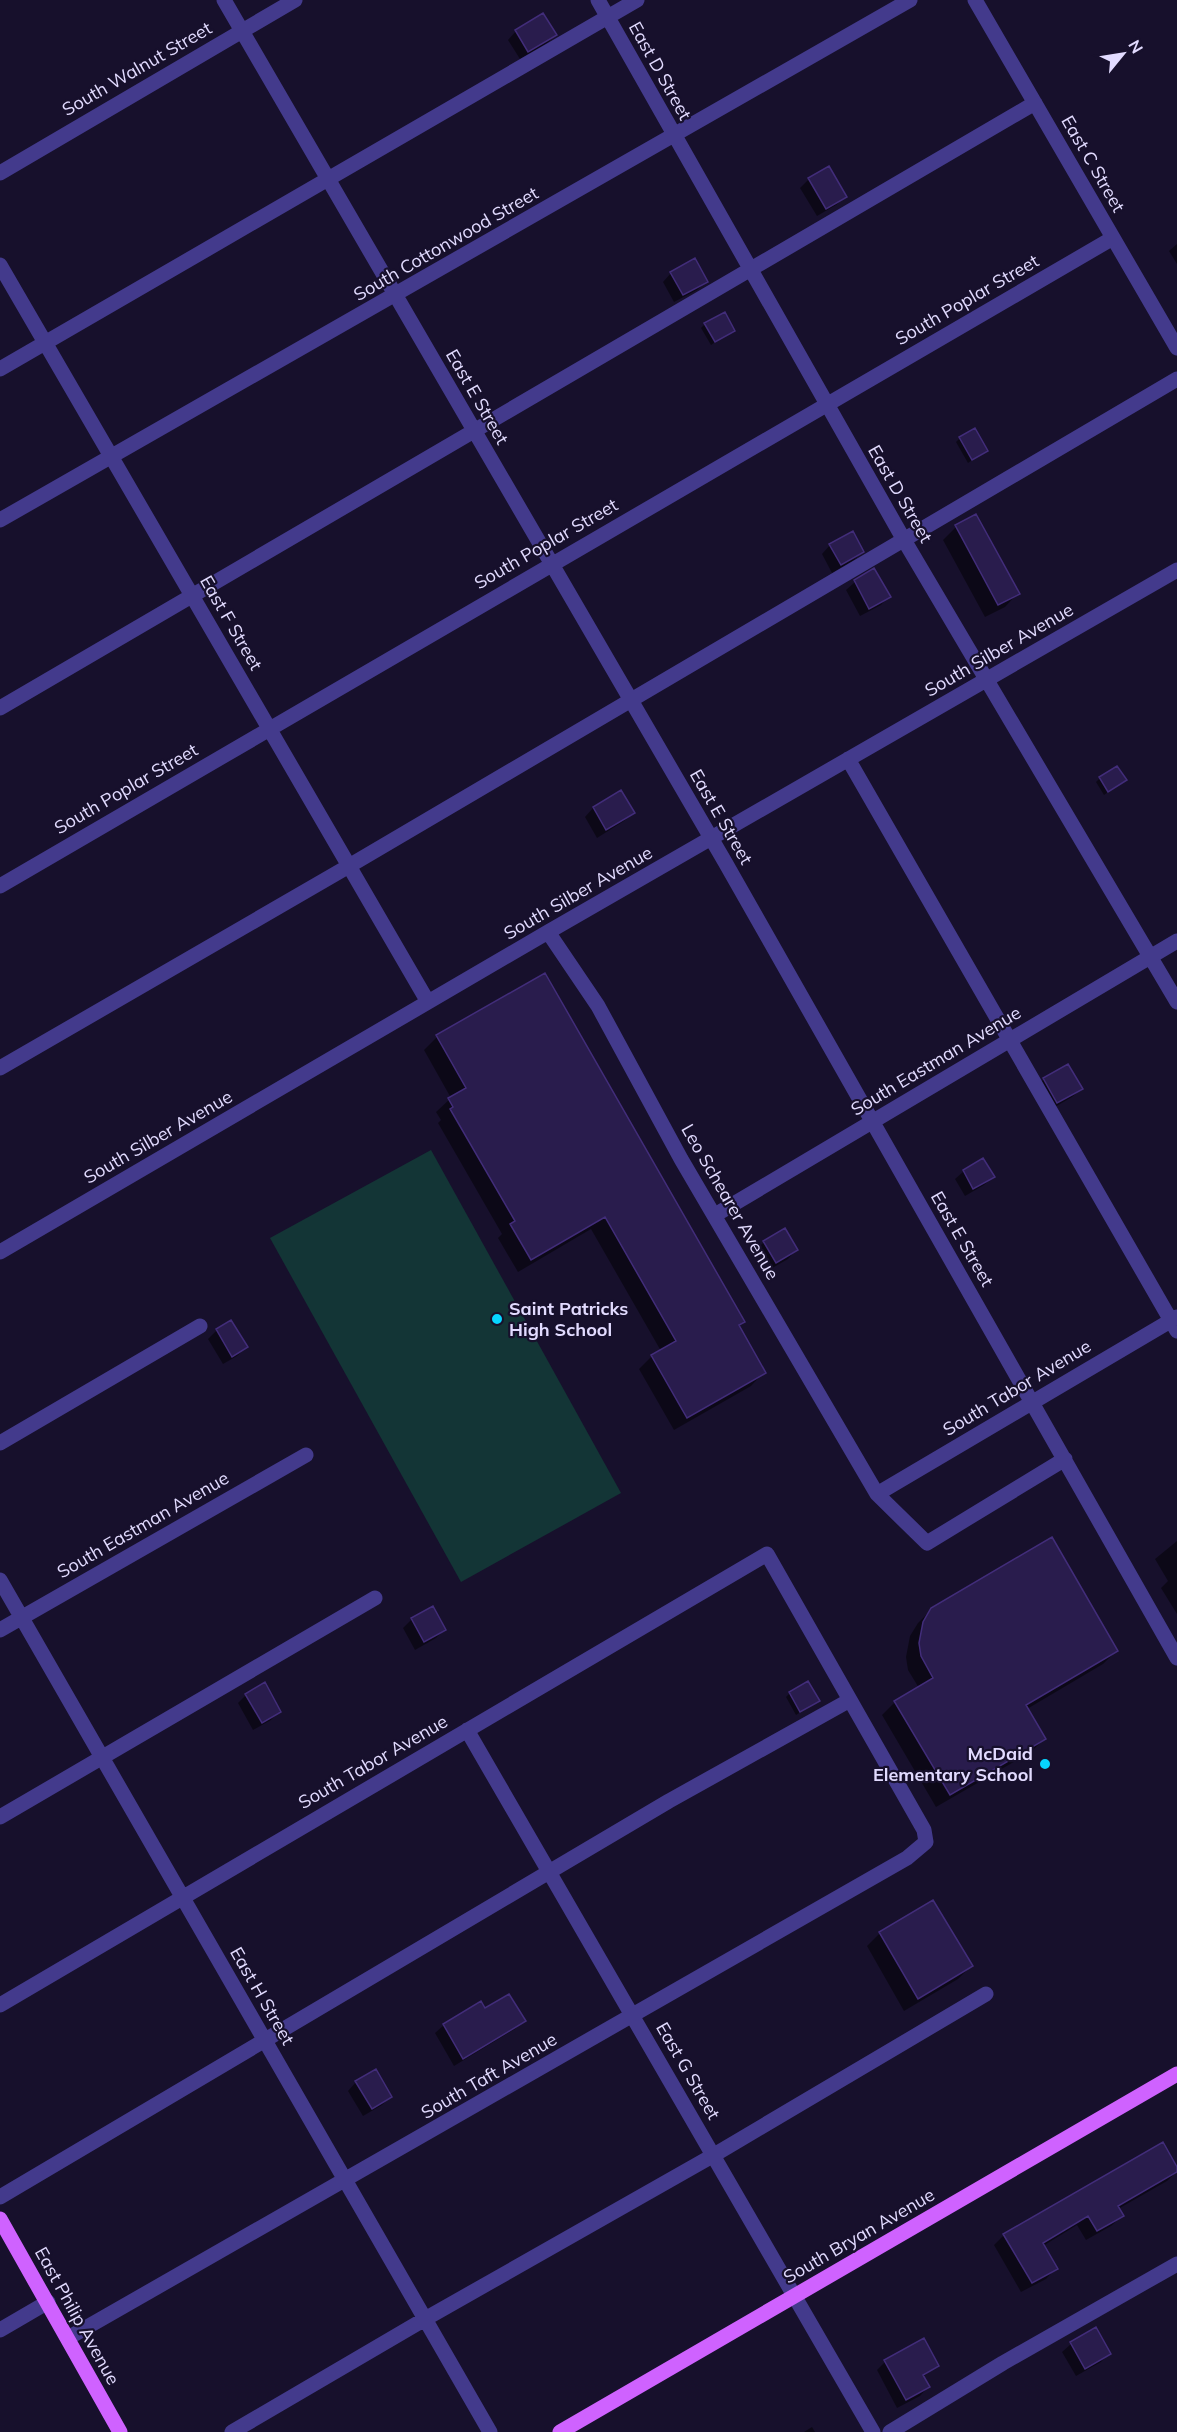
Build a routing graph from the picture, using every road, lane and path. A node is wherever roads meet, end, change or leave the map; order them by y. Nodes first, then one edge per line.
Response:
1 (224, 0) edge
2 (295, 0) edge
3 (598, 0) edge
4 (637, 0) edge
5 (910, 0) edge
6 (975, 0) edge
7 (607, 17) junction
8 (242, 31) junction
9 (1035, 103) junction
10 (674, 136) junction
11 (0, 172) edge
12 (328, 179) junction
13 (1113, 238) junction
14 (0, 265) edge
15 (750, 270) junction
16 (396, 296) junction
17 (45, 343) junction
18 (1177, 348) edge
19 (0, 369) edge
20 (1177, 379) edge
21 (826, 405) junction
22 (475, 432) junction
23 (112, 457) junction
24 (0, 520) edge
25 (904, 540) junction
26 (551, 564) junction
27 (1177, 570) edge
28 (193, 596) junction
29 (987, 679) junction
30 (631, 700) junction
31 (0, 708) edge
32 (269, 728) junction
33 (848, 759) junction
34 (711, 838) junction
35 (349, 866) junction
36 (0, 886) edge
37 (549, 932) junction
38 (1177, 941) edge
39 (1150, 957) junction
40 (428, 1002) junction
41 (1177, 1002) edge
42 (1009, 1040) junction
43 (0, 1068) edge
44 (873, 1121) junction
45 (715, 1215) junction
46 (0, 1252) edge
47 (1175, 1323) edge
48 (200, 1326) dead end
49 (1032, 1401) junction
50 (0, 1443) edge
51 (306, 1455) dead end
52 (1065, 1459) junction
53 (877, 1494) junction
54 (0, 1580) edge
55 (375, 1598) dead end
56 (22, 1617) junction
57 (0, 1630) edge
58 (1177, 1658) edge
59 (850, 1700) junction
60 (467, 1730) junction
61 (102, 1757) junction
62 (0, 1817) edge
63 (549, 1872) junction
64 (182, 1897) junction
65 (986, 1994) dead end
66 (0, 2005) edge
67 (633, 2016) junction
68 (264, 2039) junction
69 (1177, 2074) edge
70 (714, 2155) junction
71 (345, 2180) junction
72 (0, 2197) edge
73 (0, 2219) edge
74 (1177, 2264) edge
75 (795, 2296) junction
76 (48, 2302) junction
77 (425, 2319) junction
78 (0, 2330) edge
79 (68, 2338) junction
80 (120, 2432) edge
81 (232, 2432) edge
82 (490, 2432) edge
83 (560, 2432) edge
84 (873, 2432) edge
85 (890, 2432) edge

1 - 8 street, East E Street
2 - 8 street, South Walnut Street
3 - 7 street, East D Street
4 - 7 street
5 - 10 street, South Cottonwood Street
6 - 9 street, East C Street
7 - 10 street, East D Street
7 - 12 street
8 - 11 street, South Walnut Street
8 - 12 street, East E Street
9 - 13 street, East C Street
9 - 15 street
10 - 15 street, East D Street
10 - 16 street, South Cottonwood Street
12 - 16 street, East E Street
12 - 17 street
13 - 18 street, East C Street
13 - 21 street, South Poplar Street
14 - 17 street, East F Street
15 - 21 street, East D Street
15 - 22 street
16 - 22 street, East E Street
16 - 23 street, South Cottonwood Street
17 - 19 street
17 - 23 street, East F Street
20 - 25 street
21 - 25 street, East D Street
21 - 26 street, South Poplar Street
22 - 26 street, East E Street
22 - 28 street
23 - 24 street, South Cottonwood Street
23 - 28 street, East F Street
25 - 29 street, East D Street
25 - 30 street
26 - 30 street, East E Street
26 - 32 street, South Poplar Street
27 - 29 street, South Silber Avenue
28 - 31 street
28 - 32 street, East F Street
29 - 33 street, South Silber Avenue
29 - 39 street, East D Street
30 - 34 street, East E Street
30 - 35 street
32 - 35 street, East F Street
32 - 36 street, South Poplar Street
33 - 34 street, South Silber Avenue
33 - 42 street
34 - 37 street, South Silber Avenue
34 - 44 street, East E Street
35 - 40 street, East F Street
35 - 43 street
37 - 40 street, South Silber Avenue
37 - 45 street, Leo Schearer Avenue
38 - 39 street, South Eastman Avenue
39 - 41 street, East D Street
39 - 42 street, South Eastman Avenue
40 - 46 street, South Silber Avenue
42 - 44 street, South Eastman Avenue
42 - 47 street
44 - 45 street, South Eastman Avenue
44 - 49 street, East E Street
45 - 53 street, Leo Schearer Avenue
47 - 49 street, South Tabor Avenue
48 - 50 street
49 - 52 street, East E Street
49 - 53 street, South Tabor Avenue
51 - 56 street, South Eastman Avenue
52 - 53 street, Leo Schearer Avenue
52 - 58 street, East E Street
54 - 56 street, East H Street
55 - 61 street
56 - 57 street, South Eastman Avenue
56 - 61 street, East H Street
59 - 60 street, South Tabor Avenue
59 - 63 street
59 - 67 street, South Taft Avenue
60 - 63 street, East G Street
60 - 64 street, South Tabor Avenue
61 - 62 street
61 - 64 street, East H Street
63 - 67 street, East G Street
63 - 68 street
64 - 66 street, South Tabor Avenue
64 - 68 street, East H Street
65 - 70 street
67 - 70 street, East G Street
67 - 71 street, South Taft Avenue
68 - 71 street, East H Street
68 - 72 street
69 - 75 main road, South Bryan Avenue
70 - 75 street, East G Street
70 - 77 street
71 - 77 street, East H Street
71 - 79 street, South Taft Avenue
73 - 76 main road, East Philip Avenue
74 - 85 street
75 - 83 main road, South Bryan Avenue
75 - 84 street, East G Street
76 - 78 street
76 - 79 main road, East Philip Avenue
77 - 81 street
77 - 82 street, East H Street
79 - 80 main road, East Philip Avenue

